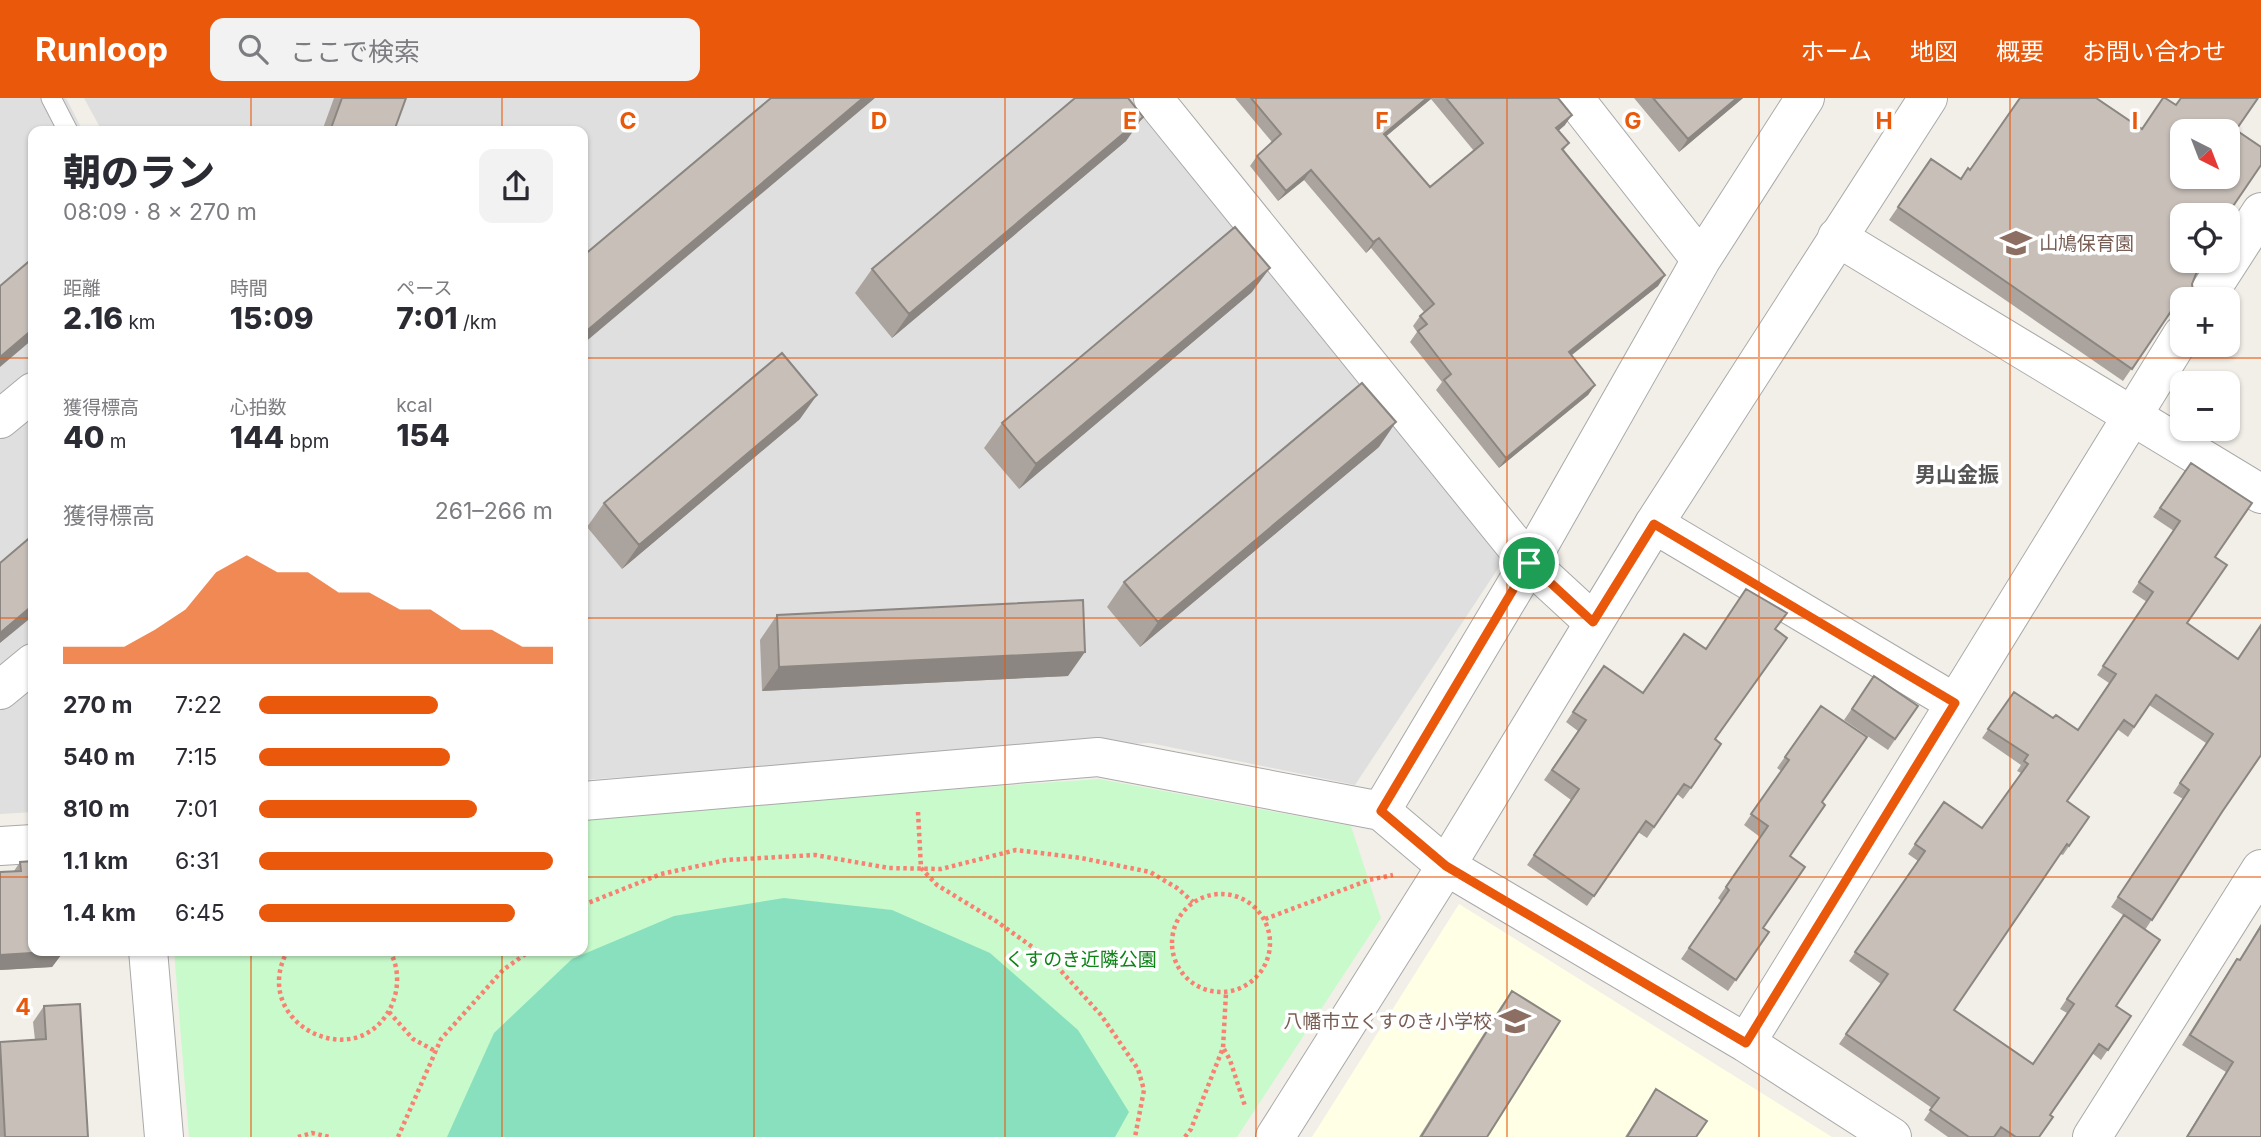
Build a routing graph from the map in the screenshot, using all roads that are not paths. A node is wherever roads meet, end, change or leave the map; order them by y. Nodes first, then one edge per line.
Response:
1 (51, 98) edge
2 (1153, 98) edge
3 (1574, 98) edge
4 (1805, 98) edge
5 (1928, 98) edge
6 (65, 126) edge
7 (2261, 212) edge
8 (1837, 237) junction
9 (1701, 260) junction
10 (2213, 287) edge
11 (2170, 354) edge
12 (28, 396) edge
13 (2131, 415) junction
14 (0, 419) edge
15 (2261, 494) edge
16 (1654, 524) junction
17 (1529, 563) junction
18 (1593, 622) junction
19 (28, 667) edge
20 (0, 690) edge
21 (1955, 703) junction
22 (588, 801) edge
23 (1381, 811) junction
24 (28, 844) edge
25 (0, 846) edge
26 (1446, 866) junction
27 (2261, 869) edge
28 (149, 956) edge
29 (1746, 1043) junction
30 (164, 1137) edge
31 (1275, 1137) edge
32 (1892, 1137) edge
33 (2092, 1137) edge

1 - 6 lane
2 - 17 street
3 - 9 street
4 - 9 street
5 - 8 street
7 - 10 street
8 - 13 street
8 - 16 street
9 - 17 street
11 - 13 street
12 - 14 street
13 - 15 street
13 - 21 street
16 - 18 street
16 - 21 street
17 - 18 street
17 - 23 street
18 - 26 street
19 - 20 street
21 - 29 street
22 - 23 street
23 - 26 street
24 - 25 street
26 - 29 street
26 - 31 street
27 - 33 street
28 - 30 street
29 - 32 street

